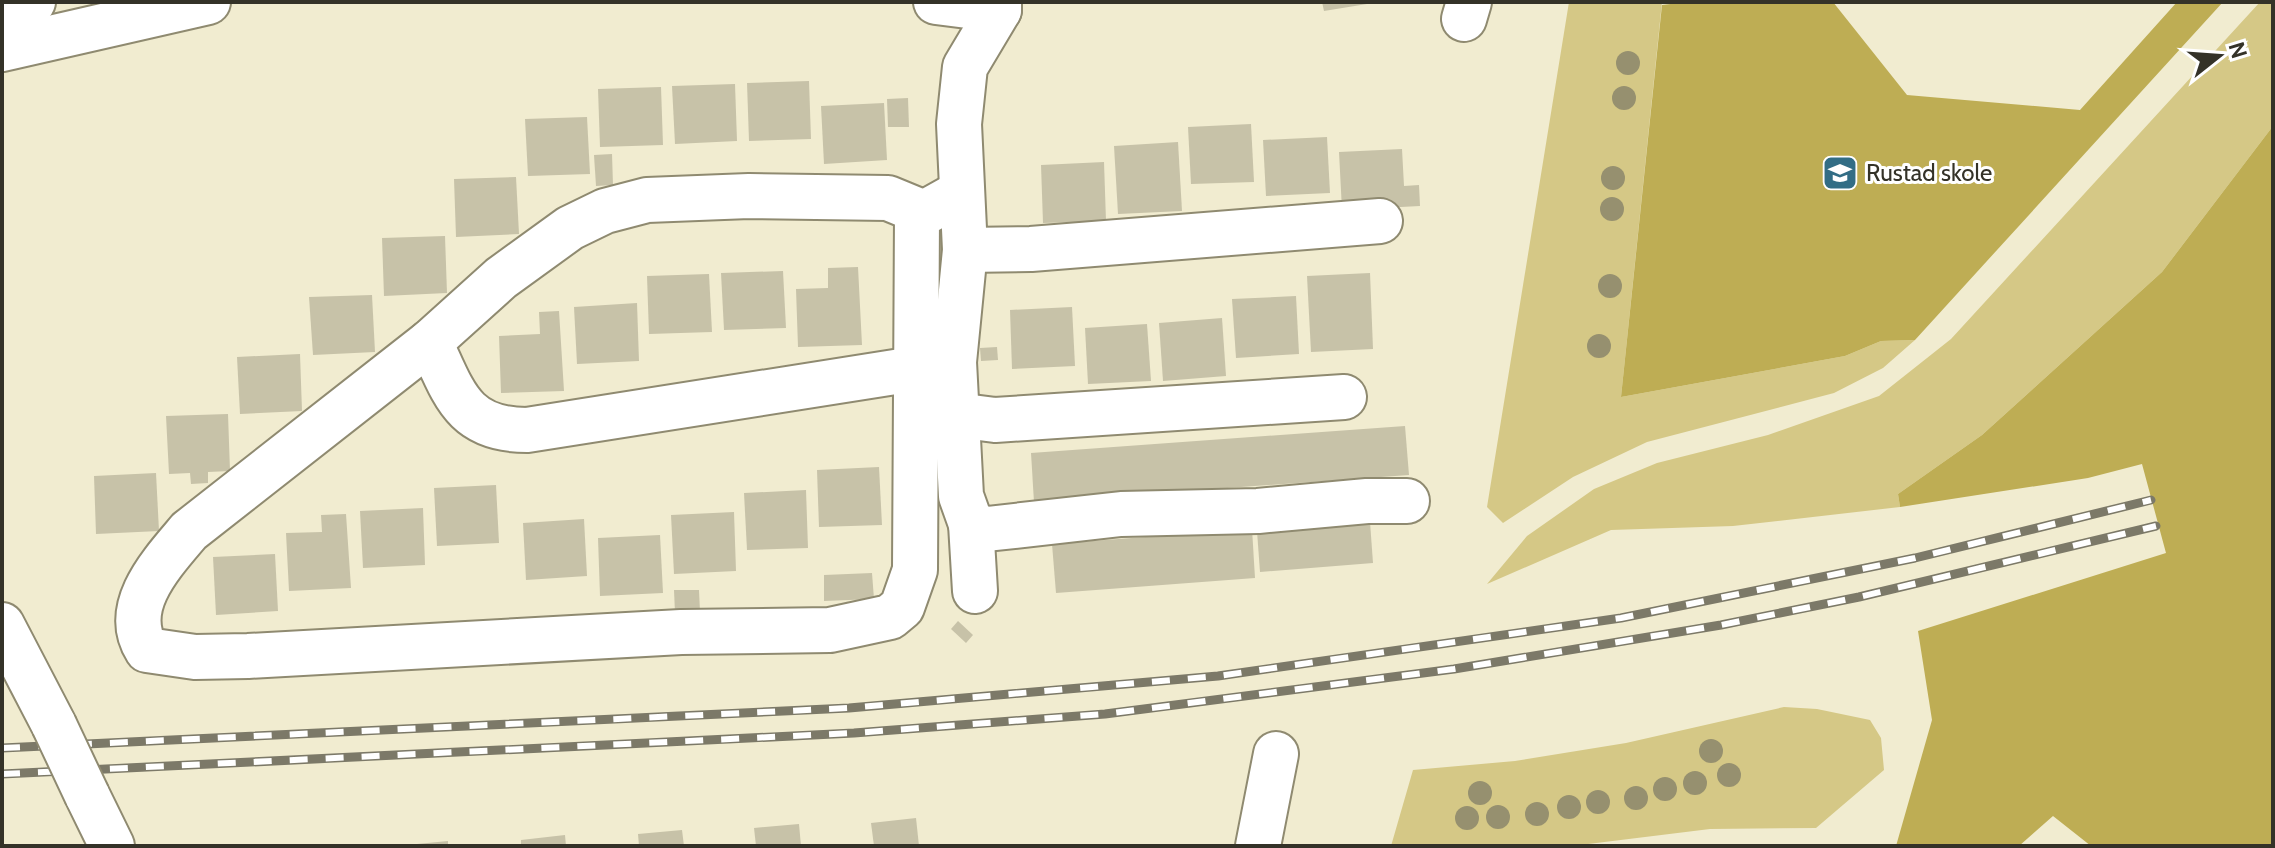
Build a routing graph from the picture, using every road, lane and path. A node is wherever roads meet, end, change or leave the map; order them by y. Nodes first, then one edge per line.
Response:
1 (33, 2) edge
2 (208, 2) edge
3 (936, 2) edge
4 (999, 6) edge
5 (2, 46) edge
6 (941, 202) junction
7 (1380, 221) dead end
8 (965, 250) junction
9 (430, 342) junction
10 (914, 369) junction
11 (1344, 397) dead end
12 (956, 415) junction
13 (1407, 501) dead end
14 (971, 524) junction
15 (975, 591) dead end
16 (2, 625) edge
17 (1276, 754) dead end
18 (112, 846) edge
19 (1258, 846) edge

1 - 5 street
2 - 5 street
3 - 4 street
4 - 6 street
6 - 8 street
6 - 9 street
6 - 10 street
7 - 8 street
8 - 12 street
9 - 10 street
9 - 10 street
11 - 12 street
12 - 14 street
13 - 14 street
14 - 15 street
16 - 18 street, bridge
17 - 19 street

